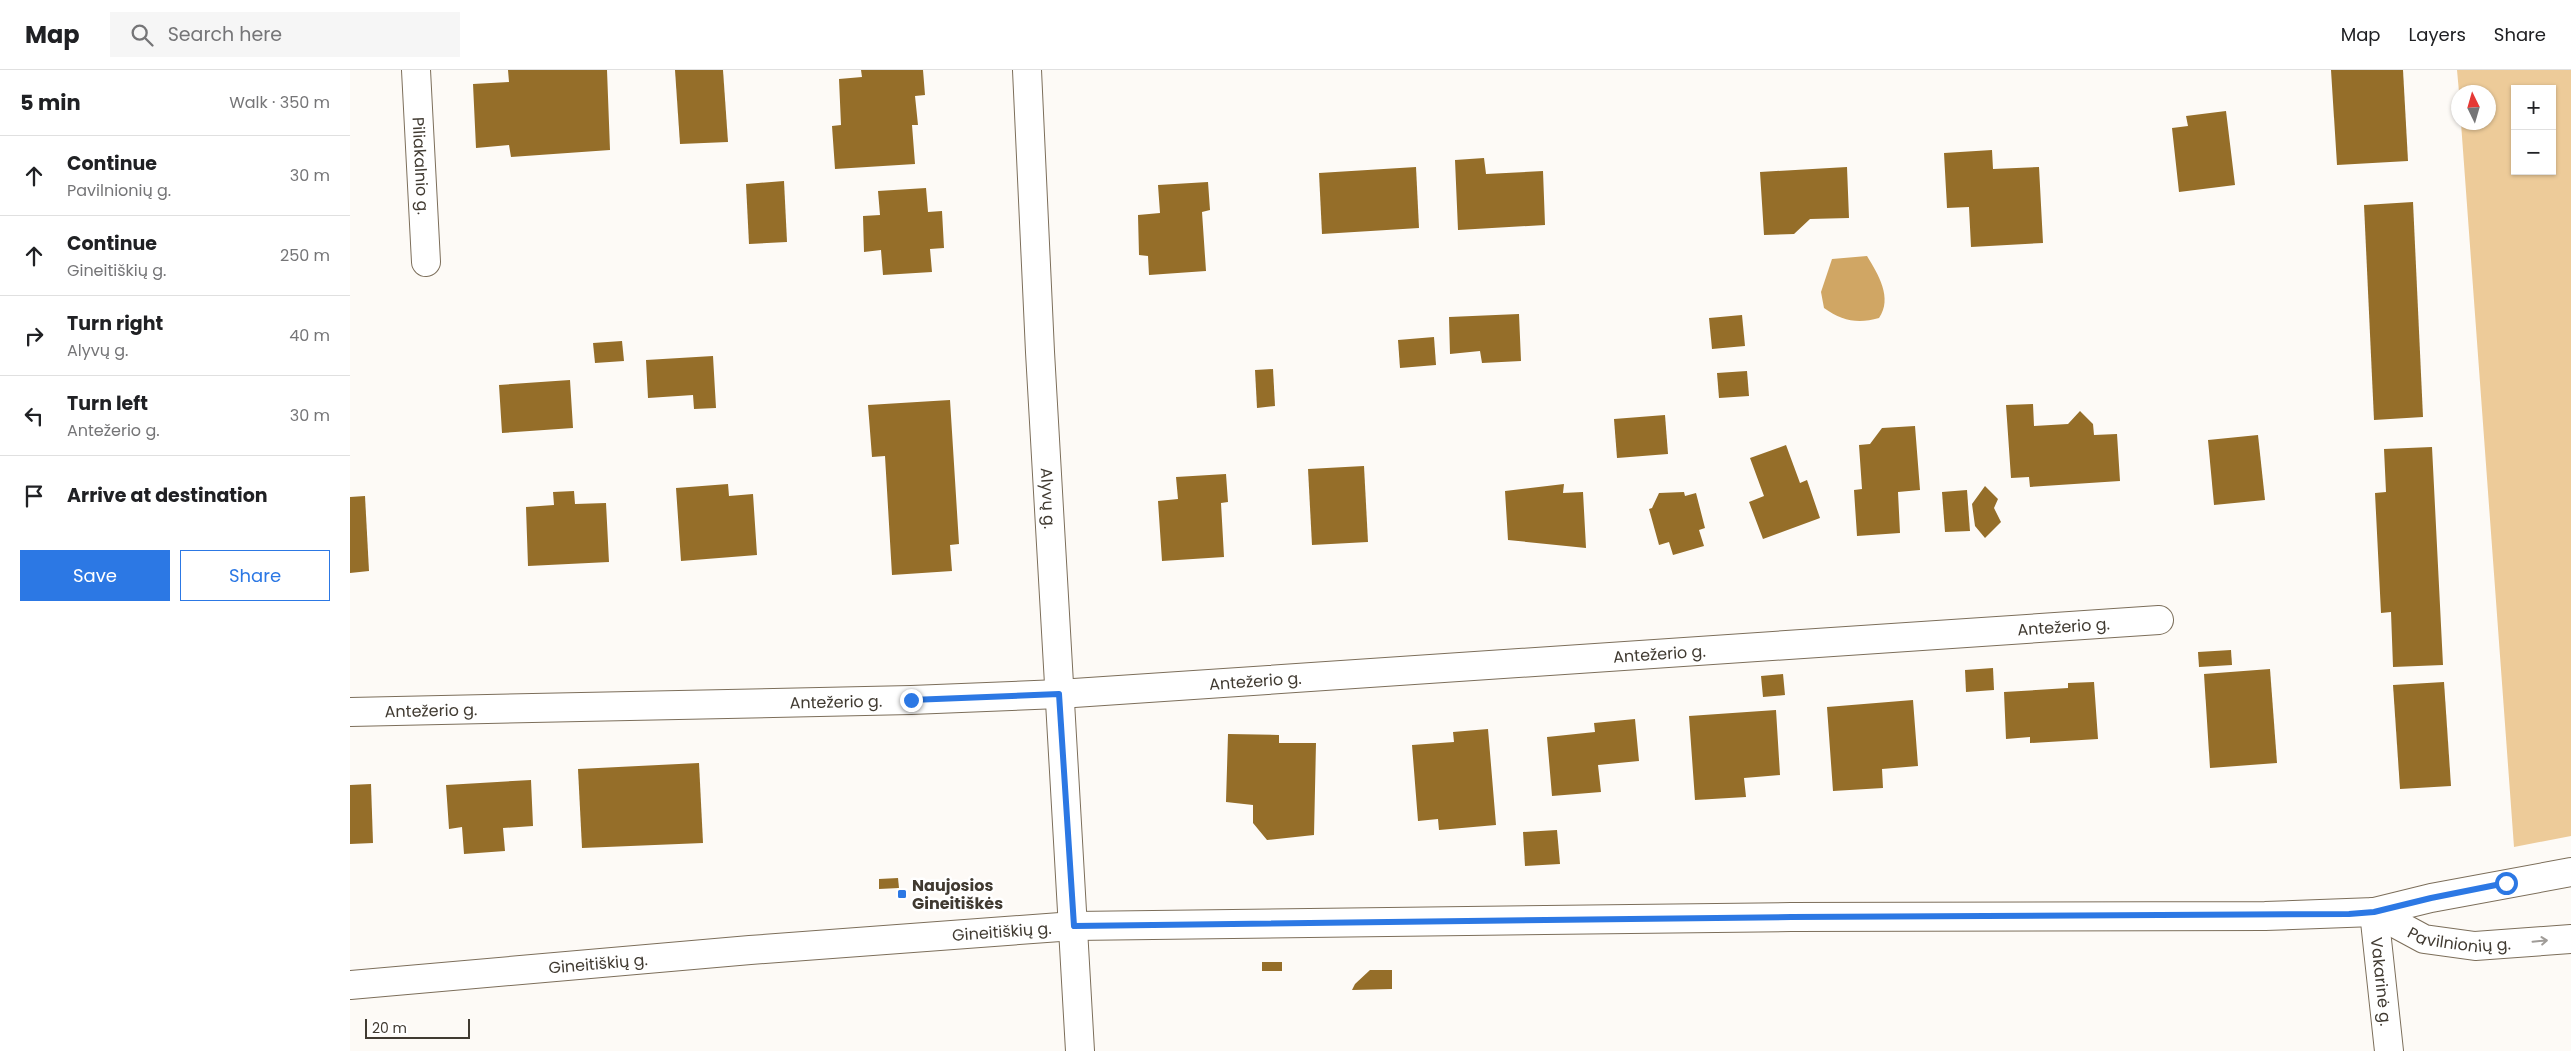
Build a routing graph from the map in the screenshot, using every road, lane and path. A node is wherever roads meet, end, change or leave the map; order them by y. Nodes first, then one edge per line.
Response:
1 (416, 70) edge
2 (1027, 70) edge
3 (426, 262) dead end
4 (2159, 620) dead end
5 (1059, 694) junction
6 (350, 712) edge
7 (2571, 872) edge
8 (2374, 912) junction
9 (1074, 926) junction
10 (2571, 939) edge
11 (350, 985) edge
12 (1080, 1051) edge
13 (2389, 1051) edge

1 - 3 street, Piliakalnio g.
2 - 5 street, Alyvų g.
4 - 5 street, Antežerio g.
5 - 6 street, Antežerio g.
5 - 9 street, Alyvų g.
7 - 8 street, Pavilnionių g.
8 - 9 street, Gineitiškių g.
8 -> 10 street, Pavilnionių g.
8 - 13 street, Vakarinė g.
9 - 11 street, Gineitiškių g.
9 - 12 street, Alyvų g.

